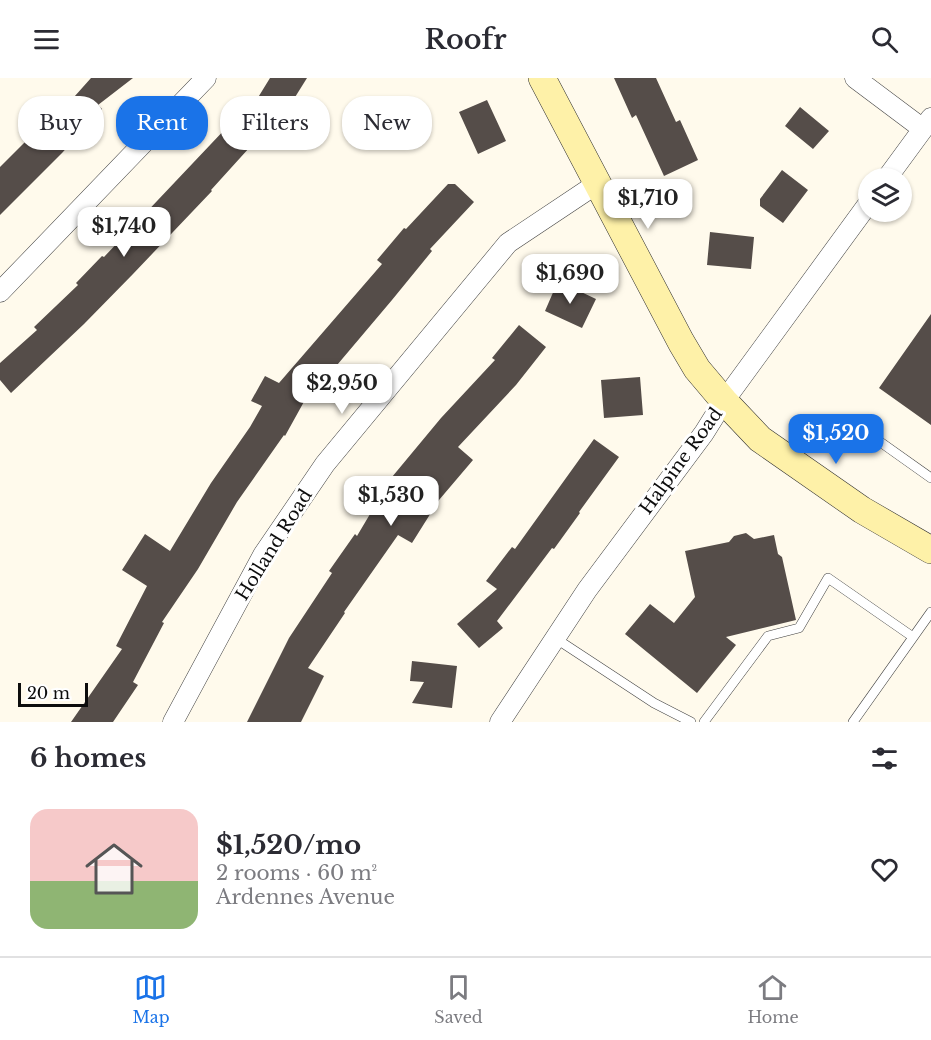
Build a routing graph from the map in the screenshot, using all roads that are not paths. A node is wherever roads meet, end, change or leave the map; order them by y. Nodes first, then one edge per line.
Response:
1 (206, 78) edge
2 (542, 78) edge
3 (855, 78) edge
4 (927, 124) edge
5 (894, 168) edge
6 (598, 183) junction
7 (858, 218) edge
8 (0, 292) edge
9 (724, 401) junction
10 (862, 429) dead end
11 (931, 478) edge
12 (931, 550) edge
13 (931, 612) edge
14 (913, 637) junction
15 (555, 638) junction
16 (173, 722) edge
17 (500, 722) edge
18 (691, 722) edge
19 (704, 722) edge
20 (853, 722) edge

1 - 8 street
2 - 6 street
3 - 4 street
4 - 5 street
6 - 9 street
6 - 16 street, Holland Road
7 - 9 street, Halpine Road
9 - 12 street
9 - 15 street, Halpine Road
10 - 11 lane
13 - 14 lane
14 - 19 lane
14 - 20 lane
15 - 17 street, Halpine Road
15 - 18 lane

